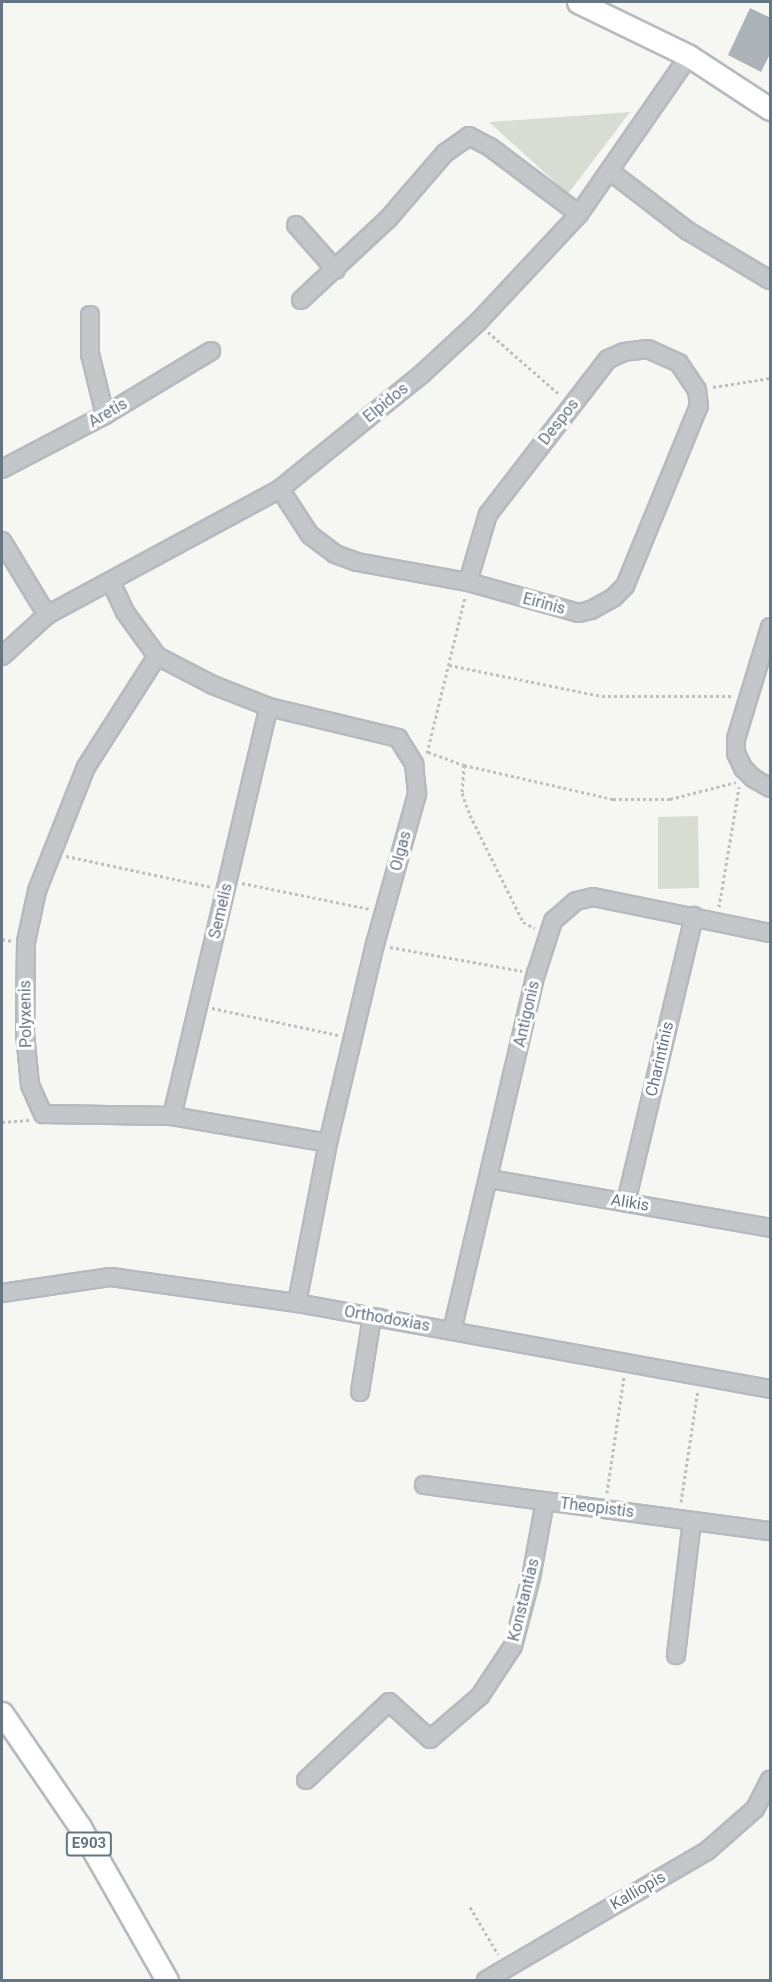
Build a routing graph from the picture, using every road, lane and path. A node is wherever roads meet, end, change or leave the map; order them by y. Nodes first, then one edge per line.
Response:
1 (578, 2) edge
2 (689, 56) junction
3 (771, 109) edge
4 (611, 172) junction
5 (579, 214) junction
6 (296, 225) dead end
7 (336, 270) junction
8 (771, 280) edge
9 (301, 300) dead end
10 (90, 315) dead end
11 (478, 322) junction
12 (211, 351) dead end
13 (771, 378) edge
14 (697, 390) junction
15 (572, 406) junction
16 (105, 416) junction
17 (2, 470) edge
18 (279, 489) junction
19 (2, 542) edge
20 (111, 582) junction
21 (468, 582) junction
22 (47, 615) junction
23 (771, 627) edge
24 (2, 656) edge
25 (157, 656) junction
26 (449, 665) junction
27 (749, 696) junction
28 (269, 707) junction
29 (428, 752) junction
30 (414, 764) junction
31 (464, 765) junction
32 (771, 788) edge
33 (50, 852) junction
34 (227, 885) junction
35 (384, 912) junction
36 (694, 916) junction
37 (716, 921) junction
38 (771, 933) edge
39 (547, 934) junction
40 (375, 944) junction
41 (536, 974) junction
42 (199, 1005) junction
43 (353, 1038) junction
44 (43, 1114) junction
45 (172, 1116) junction
46 (2, 1122) edge
47 (328, 1143) junction
48 (490, 1179) junction
49 (626, 1202) junction
50 (771, 1228) edge
51 (2, 1293) edge
52 (297, 1303) junction
53 (372, 1317) junction
54 (453, 1331) junction
55 (627, 1363) junction
56 (701, 1377) junction
57 (771, 1389) edge
58 (360, 1392) dead end
59 (424, 1485) dead end
60 (545, 1501) junction
61 (605, 1509) junction
62 (685, 1520) junction
63 (771, 1531) edge
64 (676, 1655) dead end
65 (2, 1713) edge
66 (306, 1780) dead end
67 (771, 1780) edge
68 (470, 1907) dead end
69 (511, 1971) edge
70 (167, 1980) edge
71 (486, 1980) edge

1 - 2 main road
2 - 3 main road
2 - 4 street, Elpidos
4 - 5 street, Elpidos
4 - 8 street
5 - 7 street
5 - 11 street, Elpidos
6 - 7 street
7 - 9 street
10 - 16 street
11 - 15 path
11 - 18 street, Elpidos
12 - 16 street, Aretis
13 - 14 path
14 - 15 street, Despos
14 - 21 street, Eirinis
15 - 21 street, Despos
16 - 17 street, Aretis
18 - 20 street, Elpidos
18 - 21 street, Eirinis
19 - 22 street
20 - 22 street, Elpidos
20 - 25 street, Olgas
21 - 26 path
22 - 24 street, Elpidos
23 - 27 street
25 - 28 street, Olgas
25 - 33 street, Polyxenis
26 - 27 path
26 - 29 path
27 - 32 street
28 - 30 street, Olgas
28 - 34 street, Semelis
29 - 30 path
29 - 31 path
30 - 35 street, Olgas
31 - 37 path
31 - 39 path
33 - 34 path
33 - 44 street, Polyxenis
34 - 35 path
34 - 42 street, Semelis
35 - 40 street, Olgas
36 - 37 street, Antigonis
36 - 39 street, Antigonis
36 - 49 street, Charintinis
37 - 38 street, Antigonis
39 - 41 street, Antigonis
40 - 41 path
40 - 43 street, Olgas
41 - 48 street, Antigonis
42 - 43 path
42 - 45 street, Semelis
43 - 47 street, Olgas
44 - 45 street
44 - 46 path
45 - 47 street
47 - 52 street, Olgas
48 - 49 street, Alikis
48 - 54 street, Antigonis
49 - 50 street, Alikis
51 - 52 street, Orthodoxias
52 - 53 street, Orthodoxias
53 - 54 street, Orthodoxias
53 - 58 street
54 - 55 street, Orthodoxias
55 - 56 street, Orthodoxias
55 - 61 path
56 - 57 street, Orthodoxias
56 - 62 path
59 - 60 street, Theopistis
60 - 61 street, Theopistis
60 - 66 street, Konstantias
61 - 62 street, Theopistis
62 - 63 street, Theopistis
62 - 64 street
65 - 70 main road, E903
67 - 69 street, Kalliopis
68 - 69 path
69 - 71 street, Kalliopis

